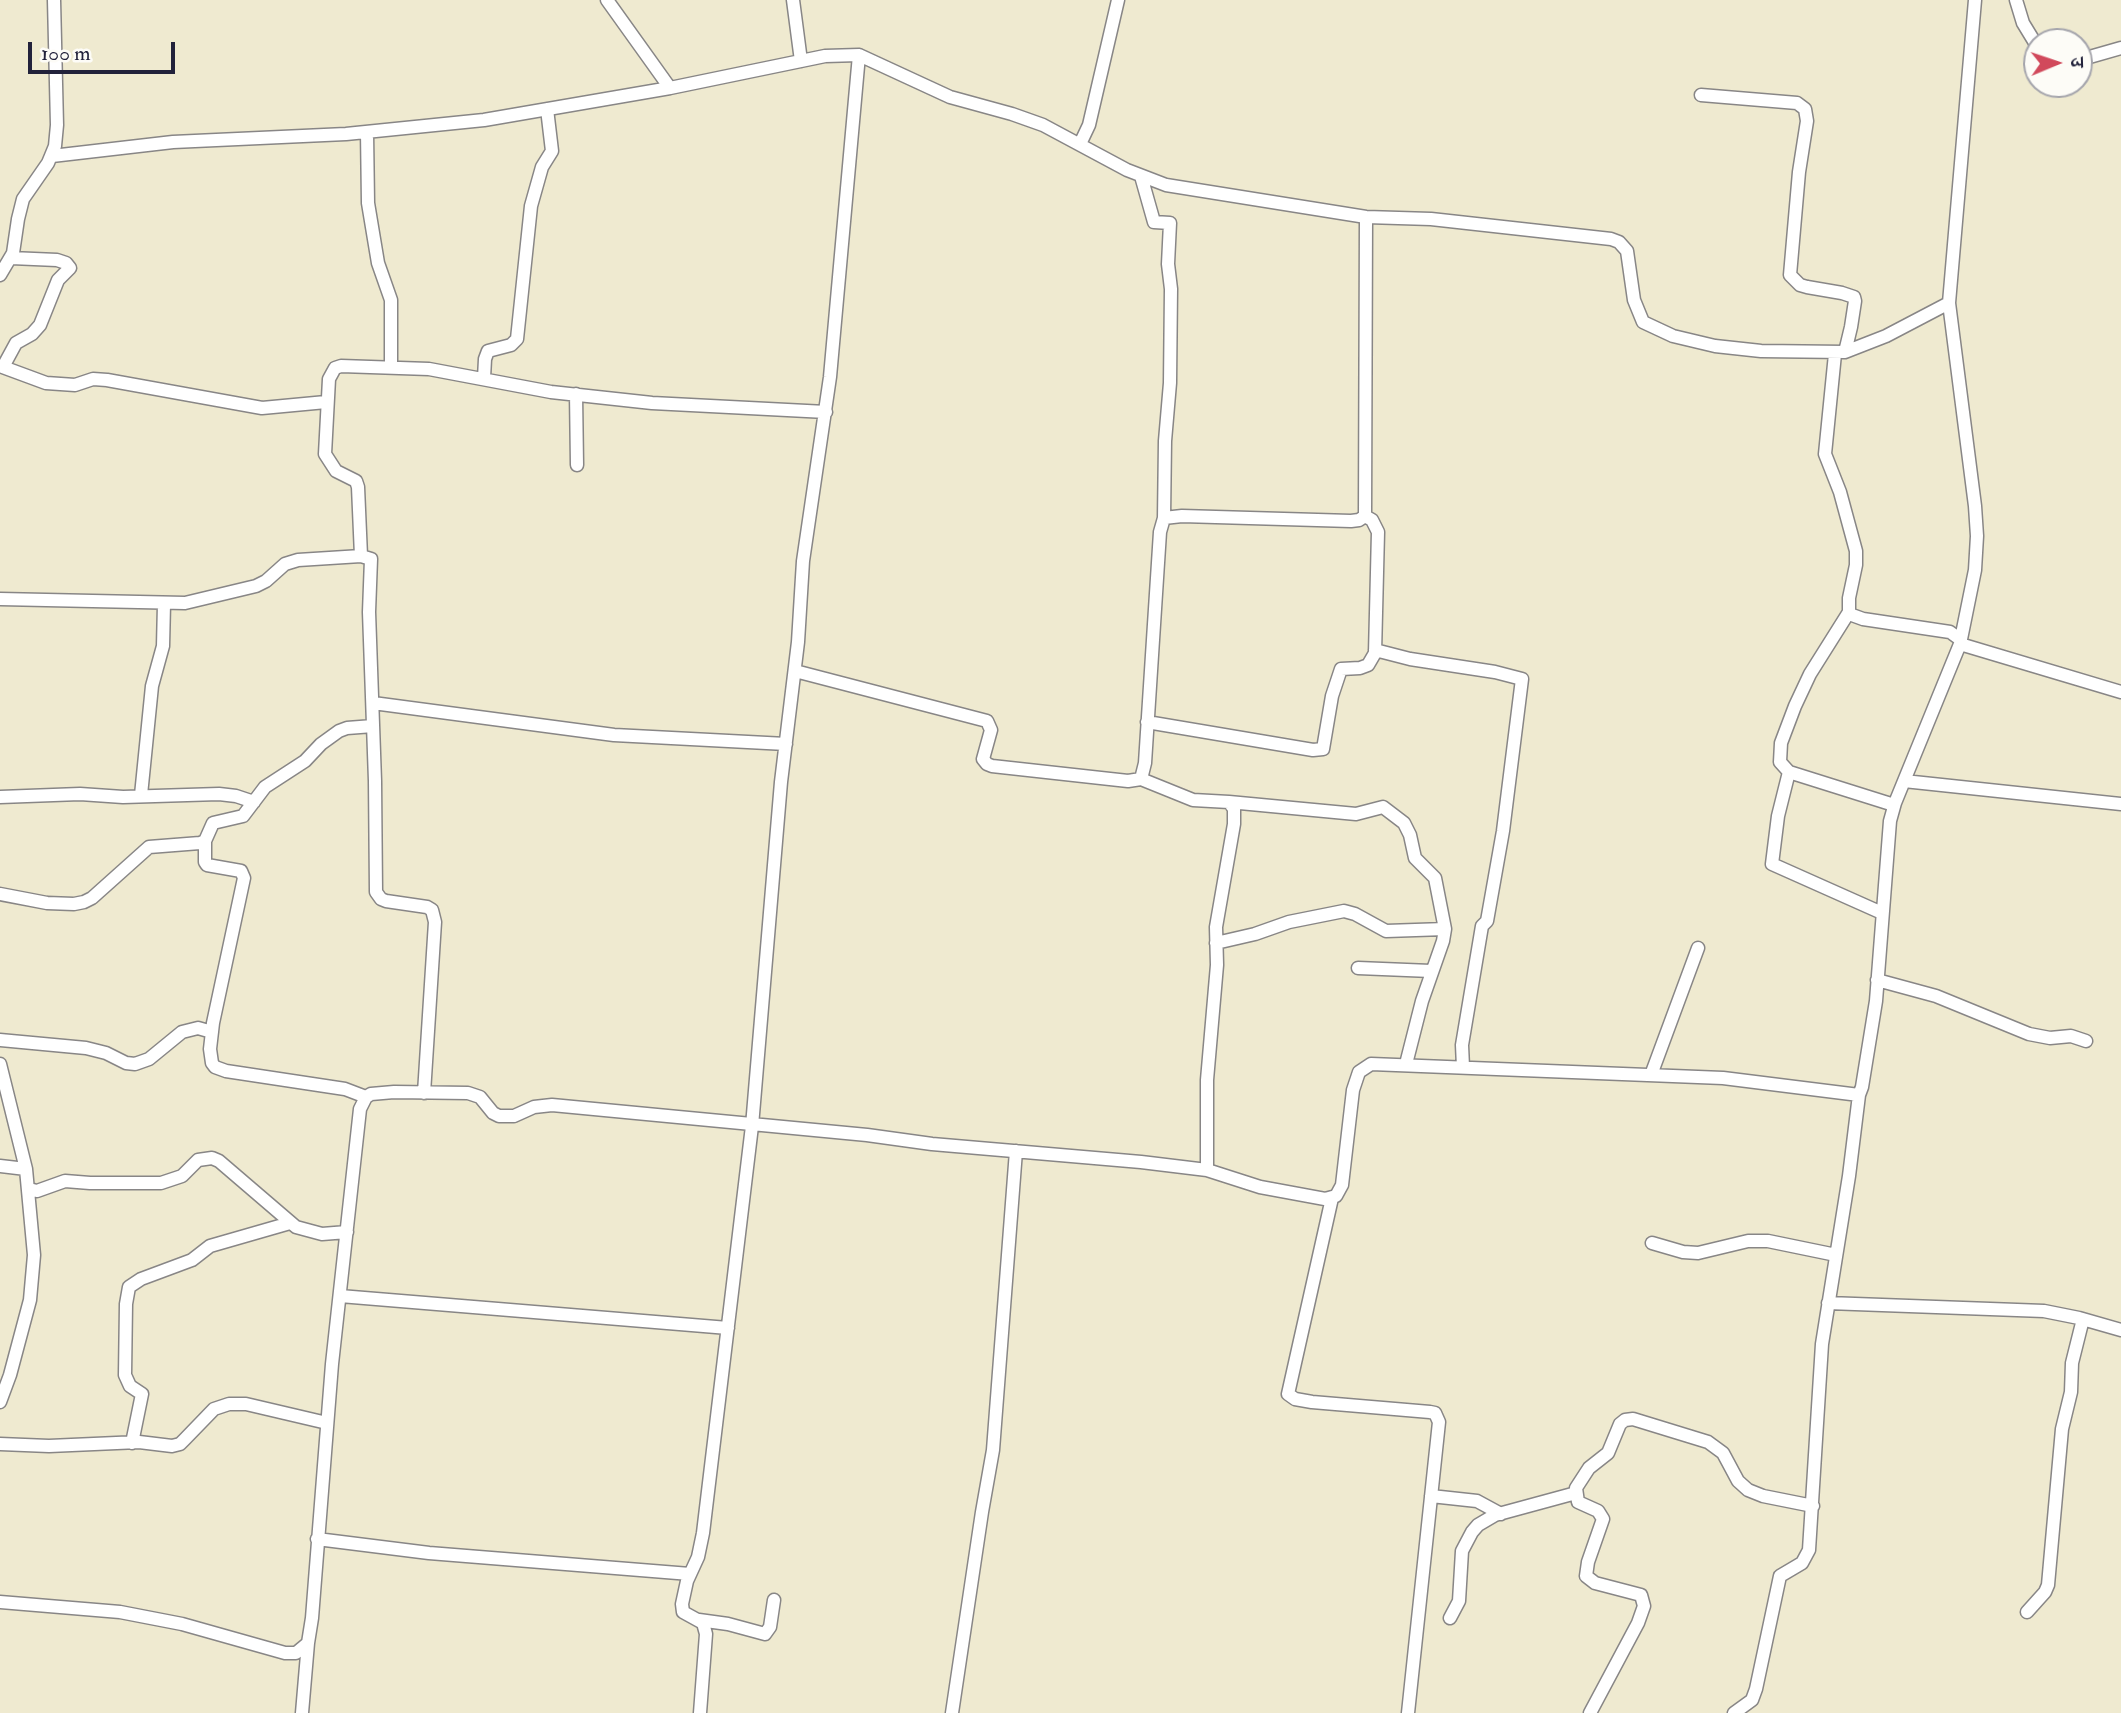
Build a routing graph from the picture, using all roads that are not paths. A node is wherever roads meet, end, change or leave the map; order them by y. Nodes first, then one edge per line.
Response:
1 (54, 0) edge
2 (607, 0) edge
3 (793, 0) edge
4 (1118, 0) edge
5 (1975, 0) edge
6 (2016, 0) edge
7 (2026, 28) edge
8 (2121, 48) edge
9 (859, 55) junction
10 (2093, 56) edge
11 (802, 61) junction
12 (670, 88) junction
13 (1701, 95) dead end
14 (547, 109) junction
15 (367, 132) junction
16 (1080, 144) junction
17 (52, 156) junction
18 (1141, 176) junction
19 (1366, 217) junction
20 (11, 258) junction
21 (1, 273) edge
22 (1949, 303) junction
23 (1840, 353) junction
24 (391, 366) junction
25 (1, 367) edge
26 (484, 378) junction
27 (576, 394) junction
28 (326, 402) junction
29 (826, 412) junction
30 (577, 465) dead end
31 (1365, 516) junction
32 (1164, 518) junction
33 (361, 556) junction
34 (0, 599) edge
35 (164, 604) junction
36 (1849, 612) junction
37 (1960, 643) junction
38 (1375, 650) junction
39 (795, 671) junction
40 (2121, 692) edge
41 (373, 703) junction
42 (1147, 722) junction
43 (373, 726) junction
44 (786, 744) junction
45 (1789, 772) junction
46 (1141, 779) junction
47 (1905, 781) junction
48 (141, 795) junction
49 (0, 797) edge
50 (254, 802) junction
51 (1229, 802) junction
52 (2121, 804) edge
53 (1894, 806) junction
54 (205, 841) junction
55 (0, 894) edge
56 (1882, 913) junction
57 (1445, 929) junction
58 (1216, 943) junction
59 (1698, 948) dead end
60 (1358, 968) dead end
61 (1431, 971) junction
62 (1877, 979) junction
63 (212, 1032) junction
64 (0, 1040) edge
65 (2086, 1041) dead end
66 (0, 1063) edge
67 (1406, 1064) junction
68 (1464, 1067) junction
69 (1651, 1075) junction
70 (424, 1093) junction
71 (1859, 1095) junction
72 (366, 1097) junction
73 (752, 1126) junction
74 (1016, 1151) junction
75 (0, 1166) edge
76 (26, 1170) junction
77 (1207, 1170) junction
78 (29, 1189) junction
79 (1332, 1198) junction
80 (290, 1223) junction
81 (347, 1232) junction
82 (1651, 1243) dead end
83 (1836, 1255) junction
84 (340, 1296) junction
85 (1828, 1303) junction
86 (2083, 1319) junction
87 (729, 1328) junction
88 (2121, 1330) edge
89 (0, 1402) edge
90 (327, 1423) junction
91 (132, 1443) junction
92 (0, 1444) edge
93 (1576, 1493) junction
94 (1431, 1496) junction
95 (1812, 1506) junction
96 (1501, 1514) junction
97 (317, 1539) junction
98 (690, 1574) junction
99 (774, 1600) dead end
100 (0, 1601) edge
101 (2027, 1612) dead end
102 (1450, 1618) dead end
103 (699, 1620) junction
104 (308, 1643) junction
105 (302, 1713) edge
106 (700, 1713) edge
107 (952, 1713) edge
108 (1408, 1713) edge
109 (1590, 1713) edge
110 (1734, 1713) edge

1 - 17 street
2 - 12 street
3 - 11 street
4 - 16 street
5 - 22 street
6 - 7 street
8 - 10 street
9 - 11 street
9 - 16 street
9 - 29 street
11 - 12 street
12 - 14 street
13 - 23 street
14 - 15 street
14 - 26 street
15 - 17 street
15 - 24 street
16 - 18 street
17 - 20 street
18 - 19 street
18 - 32 street
19 - 23 street
19 - 31 street
20 - 21 street
20 - 25 street
22 - 23 street
22 - 37 street
23 - 36 street
24 - 26 street
24 - 28 street
25 - 28 street
26 - 27 street
27 - 29 street
27 - 30 street
28 - 33 street
29 - 39 street
31 - 32 street
31 - 38 street
32 - 42 street
33 - 35 street
33 - 41 street
34 - 35 street
35 - 48 street
36 - 37 street
36 - 45 street
37 - 40 street
37 - 47 street
38 - 42 street
38 - 68 street
39 - 44 street
39 - 46 street
41 - 43 street
41 - 44 street
42 - 46 street
43 - 50 street
43 - 70 street
44 - 73 street
45 - 53 street
45 - 56 street
46 - 51 street
47 - 52 street
47 - 53 street
48 - 49 street
48 - 50 street
50 - 54 street
51 - 57 street
51 - 58 street
53 - 56 street
54 - 55 street
54 - 63 street
56 - 62 street
57 - 58 street
57 - 61 street
58 - 77 street
59 - 69 street
60 - 61 street
61 - 67 street
62 - 65 street
62 - 71 street
63 - 64 street
63 - 72 street
66 - 76 street
67 - 68 street
67 - 79 street
68 - 69 street
69 - 71 street
70 - 72 street
70 - 73 street
71 - 83 street
72 - 81 street
73 - 74 street
73 - 87 street
74 - 77 street
74 - 107 street
75 - 76 street
76 - 78 street
77 - 79 street
78 - 80 street
78 - 89 street
79 - 94 street
80 - 81 street
80 - 91 street
81 - 84 street
82 - 83 street
83 - 85 street
84 - 87 street
84 - 90 street
85 - 86 street
85 - 95 street
86 - 88 street
86 - 101 street
87 - 98 street
90 - 91 street
90 - 97 street
91 - 92 street
93 - 95 street
93 - 96 street
93 - 109 street
94 - 96 street
94 - 108 street
95 - 110 street
96 - 102 street
97 - 98 street
97 - 104 street
98 - 103 street
99 - 103 street
100 - 104 street
103 - 106 street
104 - 105 street

